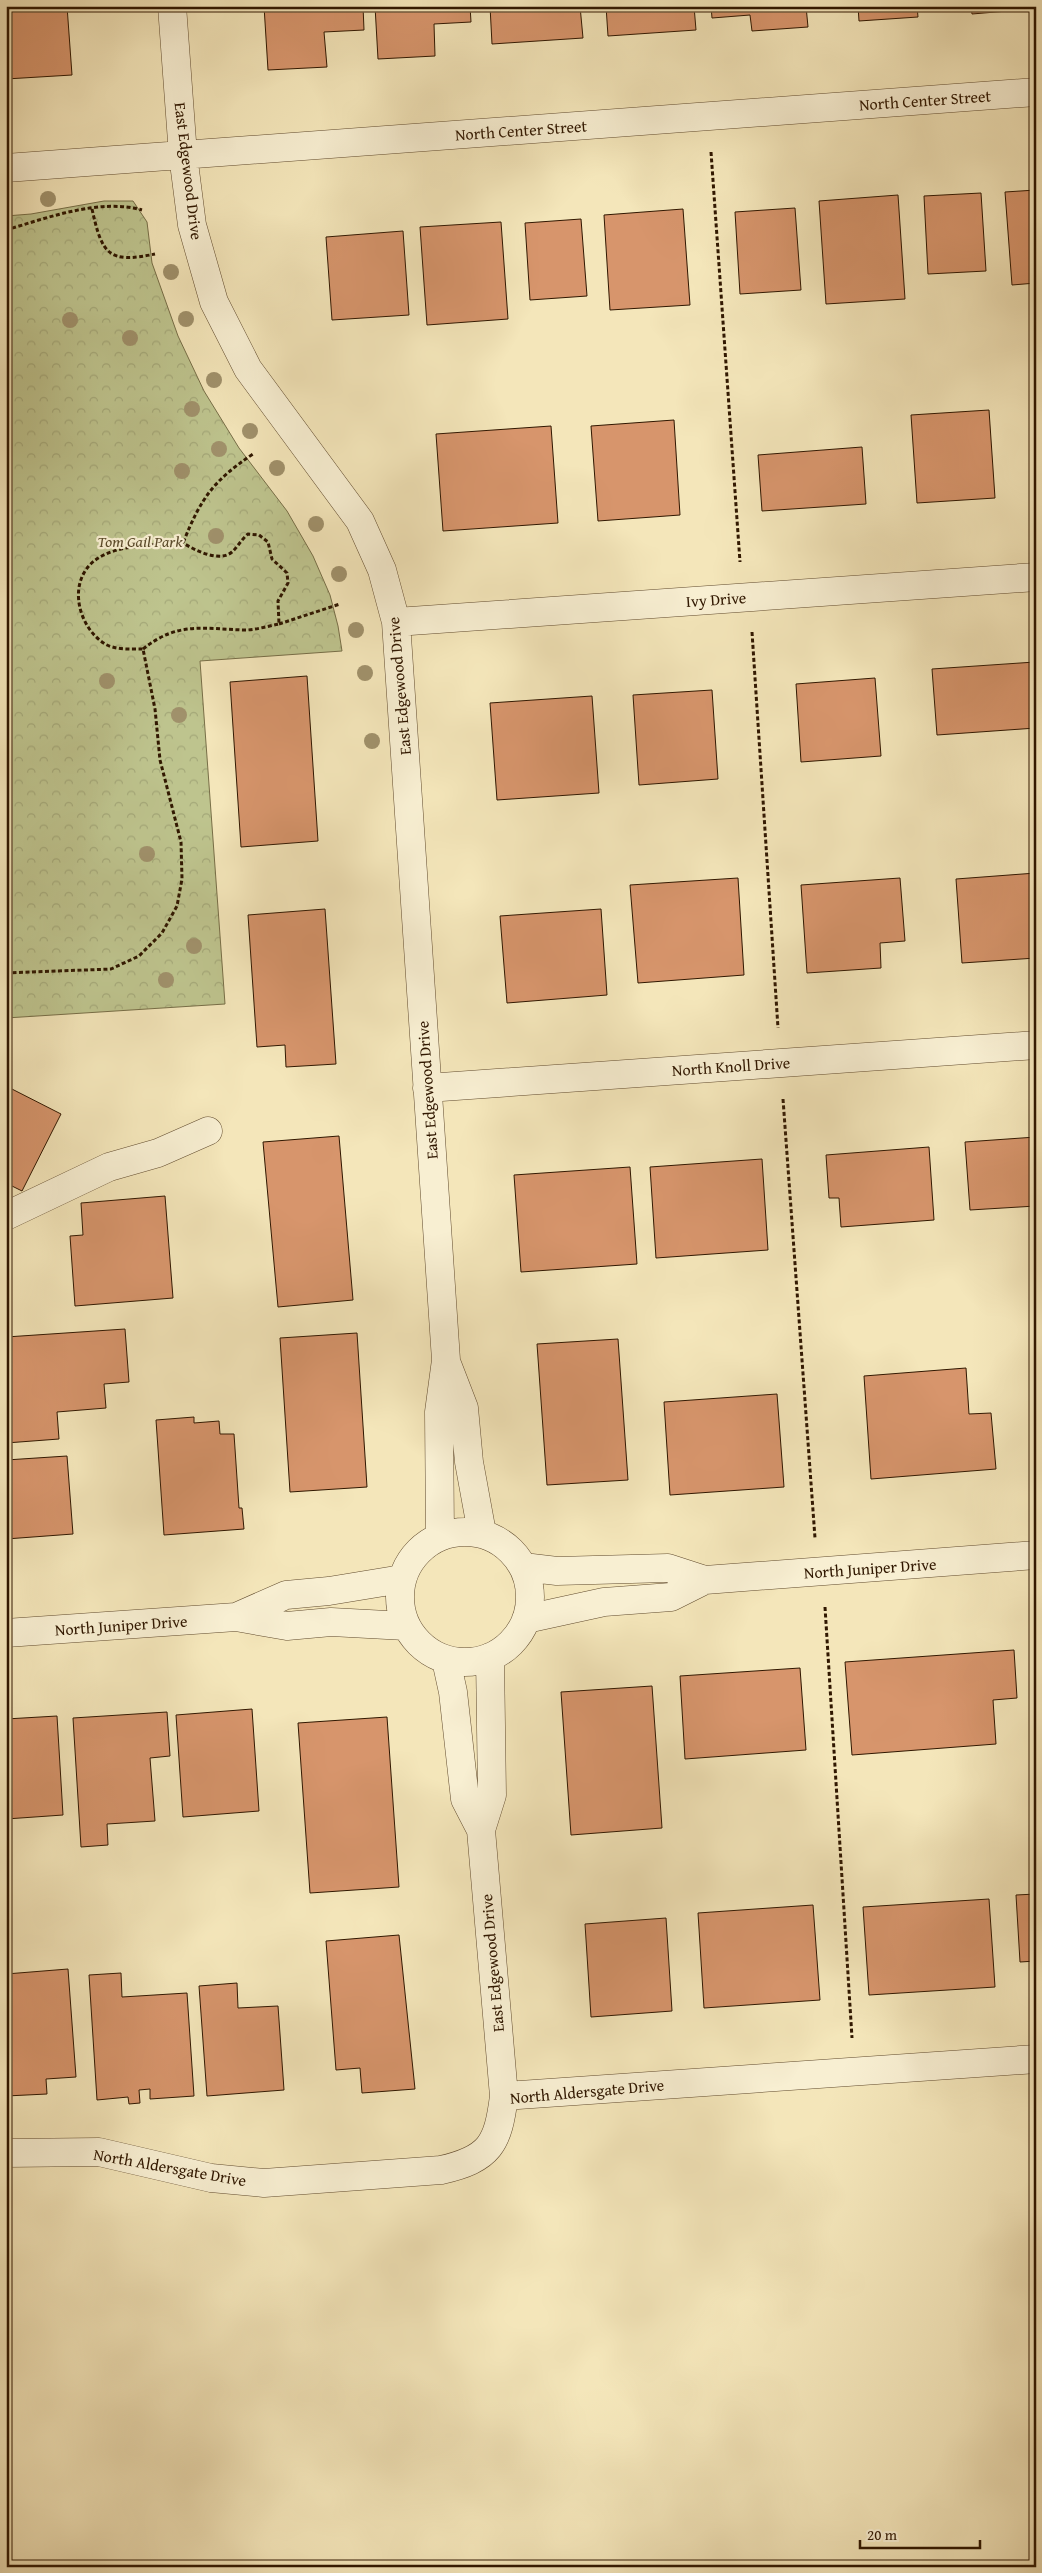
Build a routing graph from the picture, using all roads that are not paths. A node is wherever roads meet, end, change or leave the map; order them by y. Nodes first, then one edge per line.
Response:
1 (172, 6) edge
2 (1036, 92) edge
3 (183, 155) junction
4 (6, 168) edge
5 (1036, 576) edge
6 (396, 622) junction
7 (1036, 1045) edge
8 (427, 1088) junction
9 (208, 1131) dead end
10 (6, 1216) edge
11 (446, 1360) junction
12 (482, 1533) junction
13 (440, 1536) junction
14 (1036, 1555) edge
15 (524, 1567) junction
16 (402, 1579) junction
17 (705, 1580) junction
18 (236, 1617) junction
19 (526, 1620) junction
20 (406, 1626) junction
21 (6, 1633) edge
22 (490, 1657) junction
23 (446, 1660) junction
24 (481, 1830) junction
25 (1036, 2059) edge
26 (504, 2096) junction
27 (6, 2154) edge

1 - 3 street, East Edgewood Drive
2 - 3 street, North Center Street
3 - 4 street, North Center Street
3 - 6 street, East Edgewood Drive
5 - 6 street, Ivy Drive
6 - 8 street, East Edgewood Drive
7 - 8 street, North Knoll Drive
8 - 11 street, East Edgewood Drive
9 - 10 street
11 - 12 street, East Edgewood Drive
11 - 13 street, East Edgewood Drive
12 - 13 street
12 - 15 street
13 - 16 street
14 - 17 street, North Juniper Drive
15 - 17 street, North Juniper Drive
15 - 19 street
16 - 18 street, North Juniper Drive
16 - 20 street
17 - 19 street, North Juniper Drive
18 - 20 street, North Juniper Drive
18 - 21 street, North Juniper Drive
19 - 22 street
20 - 23 street
22 - 23 street
22 - 24 street, East Edgewood Drive
23 - 24 street, East Edgewood Drive
24 - 26 street, East Edgewood Drive
25 - 26 street, North Aldersgate Drive
26 - 27 street, North Aldersgate Drive

